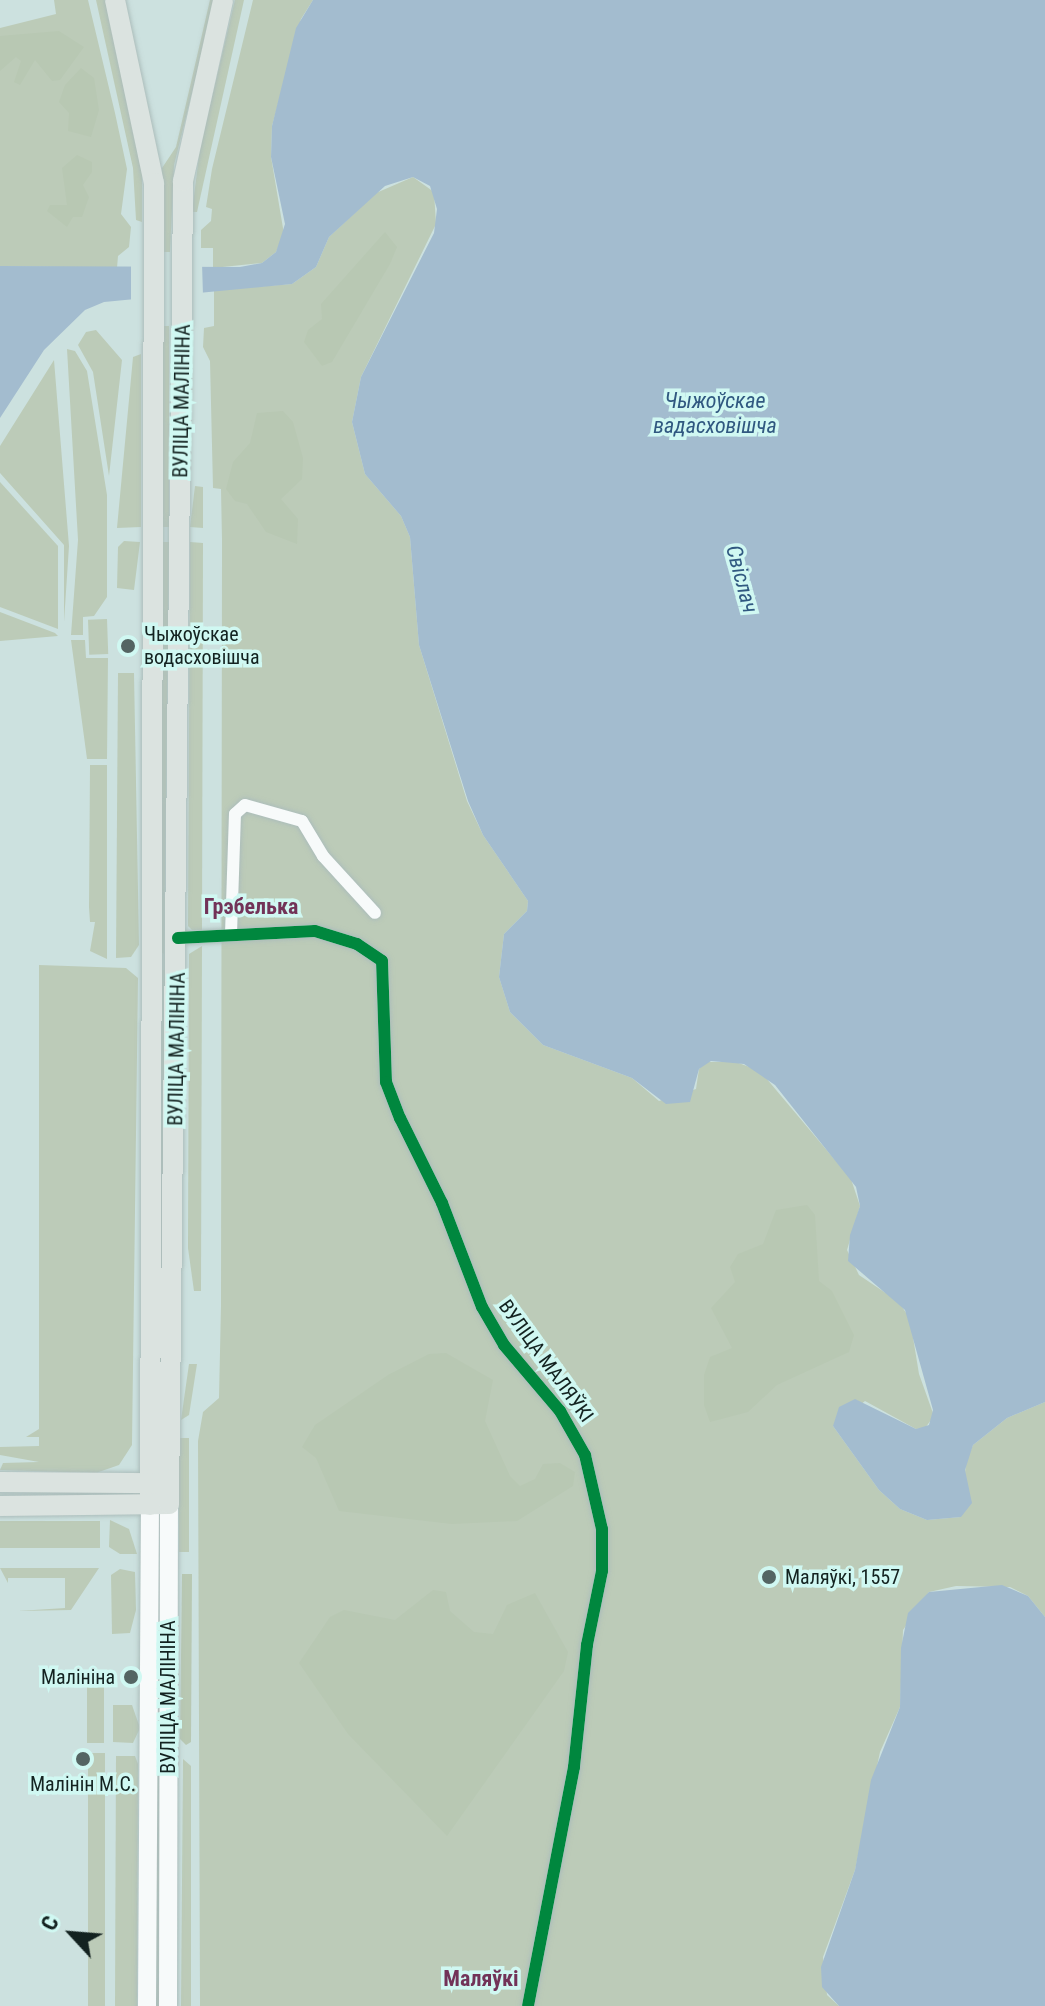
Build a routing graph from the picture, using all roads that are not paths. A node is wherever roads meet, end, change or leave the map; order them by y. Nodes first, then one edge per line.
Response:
1 (115, 0) edge
2 (223, 0) edge
3 (375, 913) dead end
4 (231, 934) junction
5 (178, 938) junction
6 (154, 961) junction
7 (178, 961) junction
8 (0, 1482) edge
9 (160, 1483) junction
10 (160, 1504) junction
11 (0, 1506) edge
12 (147, 2006) edge
13 (168, 2006) edge
14 (528, 2006) edge

1 - 6 main road, ВУЛІЦА МАЛІНІНА
2 - 5 main road, ВУЛІЦА МАЛІНІНА
3 - 4 street
4 - 5 street, ВУЛІЦА МАЛЯЎКІ
4 - 14 street, ВУЛІЦА МАЛЯЎКІ
5 - 7 main road, ВУЛІЦА МАЛІНІНА
6 - 7 main road
6 - 9 main road, ВУЛІЦА МАЛІНІНА
7 - 9 main road, ВУЛІЦА МАЛІНІНА
8 - 9 main road
9 - 10 main road, ВУЛІЦА МАЛІНІНА
10 - 11 main road
10 - 12 main road, ВУЛІЦА МАЛІНІНА
10 - 13 main road, ВУЛІЦА МАЛІНІНА

